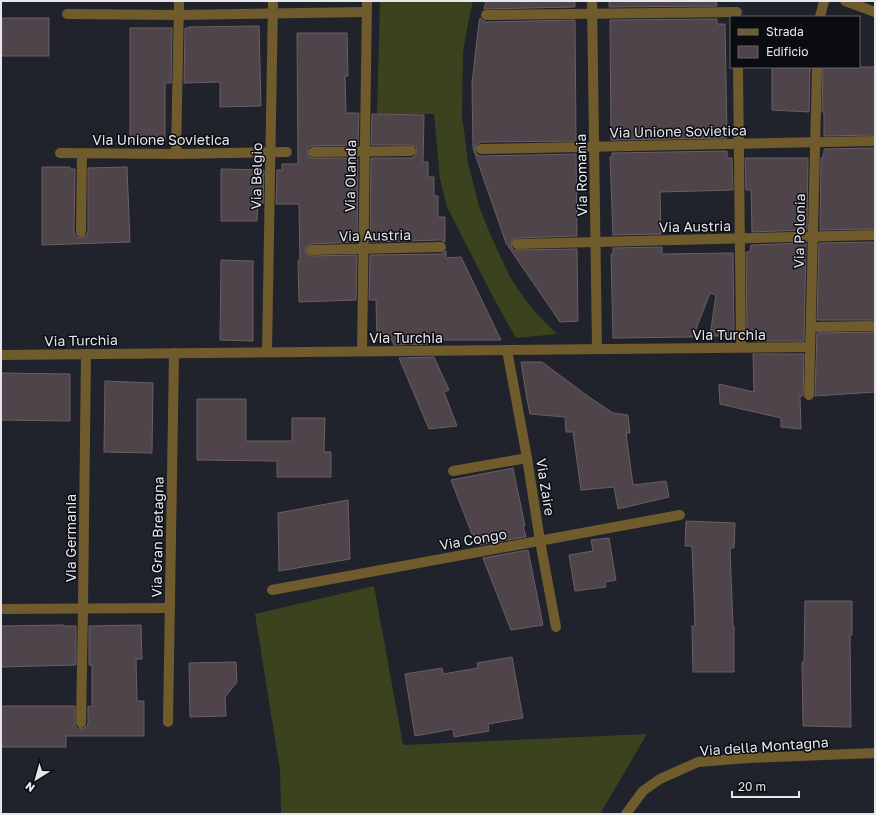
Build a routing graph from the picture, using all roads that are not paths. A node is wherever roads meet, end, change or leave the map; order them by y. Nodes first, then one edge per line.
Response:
1 (179, 1) edge
2 (273, 1) edge
3 (367, 1) edge
4 (592, 1) edge
5 (737, 1) edge
6 (824, 1) edge
7 (846, 1) edge
8 (366, 12) junction
9 (875, 12) edge
10 (273, 13) junction
11 (67, 14) dead end
12 (592, 14) junction
13 (737, 14) edge
14 (179, 15) junction
15 (486, 15) dead end
16 (820, 16) edge
17 (738, 68) edge
18 (817, 68) edge
19 (875, 141) edge
20 (815, 142) junction
21 (738, 144) junction
22 (594, 147) junction
23 (481, 149) dead end
24 (364, 151) junction
25 (411, 151) dead end
26 (287, 152) dead end
27 (314, 152) dead end
28 (60, 153) dead end
29 (82, 153) junction
30 (271, 153) junction
31 (176, 154) junction
32 (81, 232) dead end
33 (875, 235) edge
34 (813, 237) junction
35 (740, 239) junction
36 (596, 242) junction
37 (516, 244) dead end
38 (441, 247) dead end
39 (363, 249) junction
40 (311, 250) dead end
41 (875, 326) edge
42 (811, 327) junction
43 (810, 347) junction
44 (741, 348) junction
45 (597, 349) junction
46 (507, 350) junction
47 (362, 351) junction
48 (267, 352) junction
49 (174, 353) junction
50 (1, 354) edge
51 (86, 354) junction
52 (809, 395) dead end
53 (527, 458) junction
54 (453, 471) dead end
55 (680, 515) dead end
56 (540, 541) junction
57 (272, 590) dead end
58 (83, 608) junction
59 (170, 608) junction
60 (1, 609) edge
61 (556, 627) dead end
62 (168, 722) dead end
63 (81, 723) dead end
64 (875, 753) edge
65 (626, 814) edge

1 - 14 street
2 - 10 street, Via Belgio
3 - 8 street, Via Olanda
4 - 12 street, Via Romania
5 - 13 street
6 - 16 street
7 - 9 street
8 - 10 street
8 - 24 street, Via Olanda
10 - 14 street
10 - 30 street, Via Belgio
11 - 14 street
12 - 13 street
12 - 15 street
12 - 22 street, Via Romania
14 - 31 street
17 - 21 street
18 - 20 street, Via Polonia
19 - 20 street, Via Unione Sovietica
20 - 21 street, Via Unione Sovietica
20 - 34 street, Via Polonia
21 - 22 street, Via Unione Sovietica
21 - 35 street
22 - 23 street, Via Unione Sovietica
22 - 36 street, Via Romania
24 - 25 street
24 - 27 street
24 - 39 street, Via Olanda
26 - 30 street, Via Unione Sovietica
28 - 29 street, Via Unione Sovietica
29 - 31 street, Via Unione Sovietica
29 - 32 street
30 - 31 street, Via Unione Sovietica
30 - 48 street, Via Belgio
33 - 34 street, Via Austria
34 - 35 street, Via Austria
34 - 42 street, Via Polonia
35 - 36 street, Via Austria
35 - 44 street
36 - 37 street, Via Austria
36 - 45 street, Via Romania
38 - 39 street, Via Austria
39 - 40 street, Via Austria
39 - 47 street, Via Olanda
41 - 42 street
42 - 43 street, Via Polonia
43 - 44 street, Via Turchia
43 - 52 street, Via Polonia
44 - 45 street, Via Turchia
45 - 46 street, Via Turchia
46 - 47 street, Via Turchia
46 - 53 street, Via Zaire
47 - 48 street, Via Turchia
48 - 49 street, Via Turchia
49 - 51 street, Via Turchia
49 - 59 street, Via Gran Bretagna
50 - 51 street, Via Turchia
51 - 58 street, Via Germania
53 - 54 street
53 - 56 street, Via Zaire
55 - 56 street, Via Congo
56 - 57 street, Via Congo
56 - 61 street, Via Zaire
58 - 59 street
58 - 60 street
58 - 63 street, Via Germania
59 - 62 street, Via Gran Bretagna
64 - 65 street, Via della Montagna

